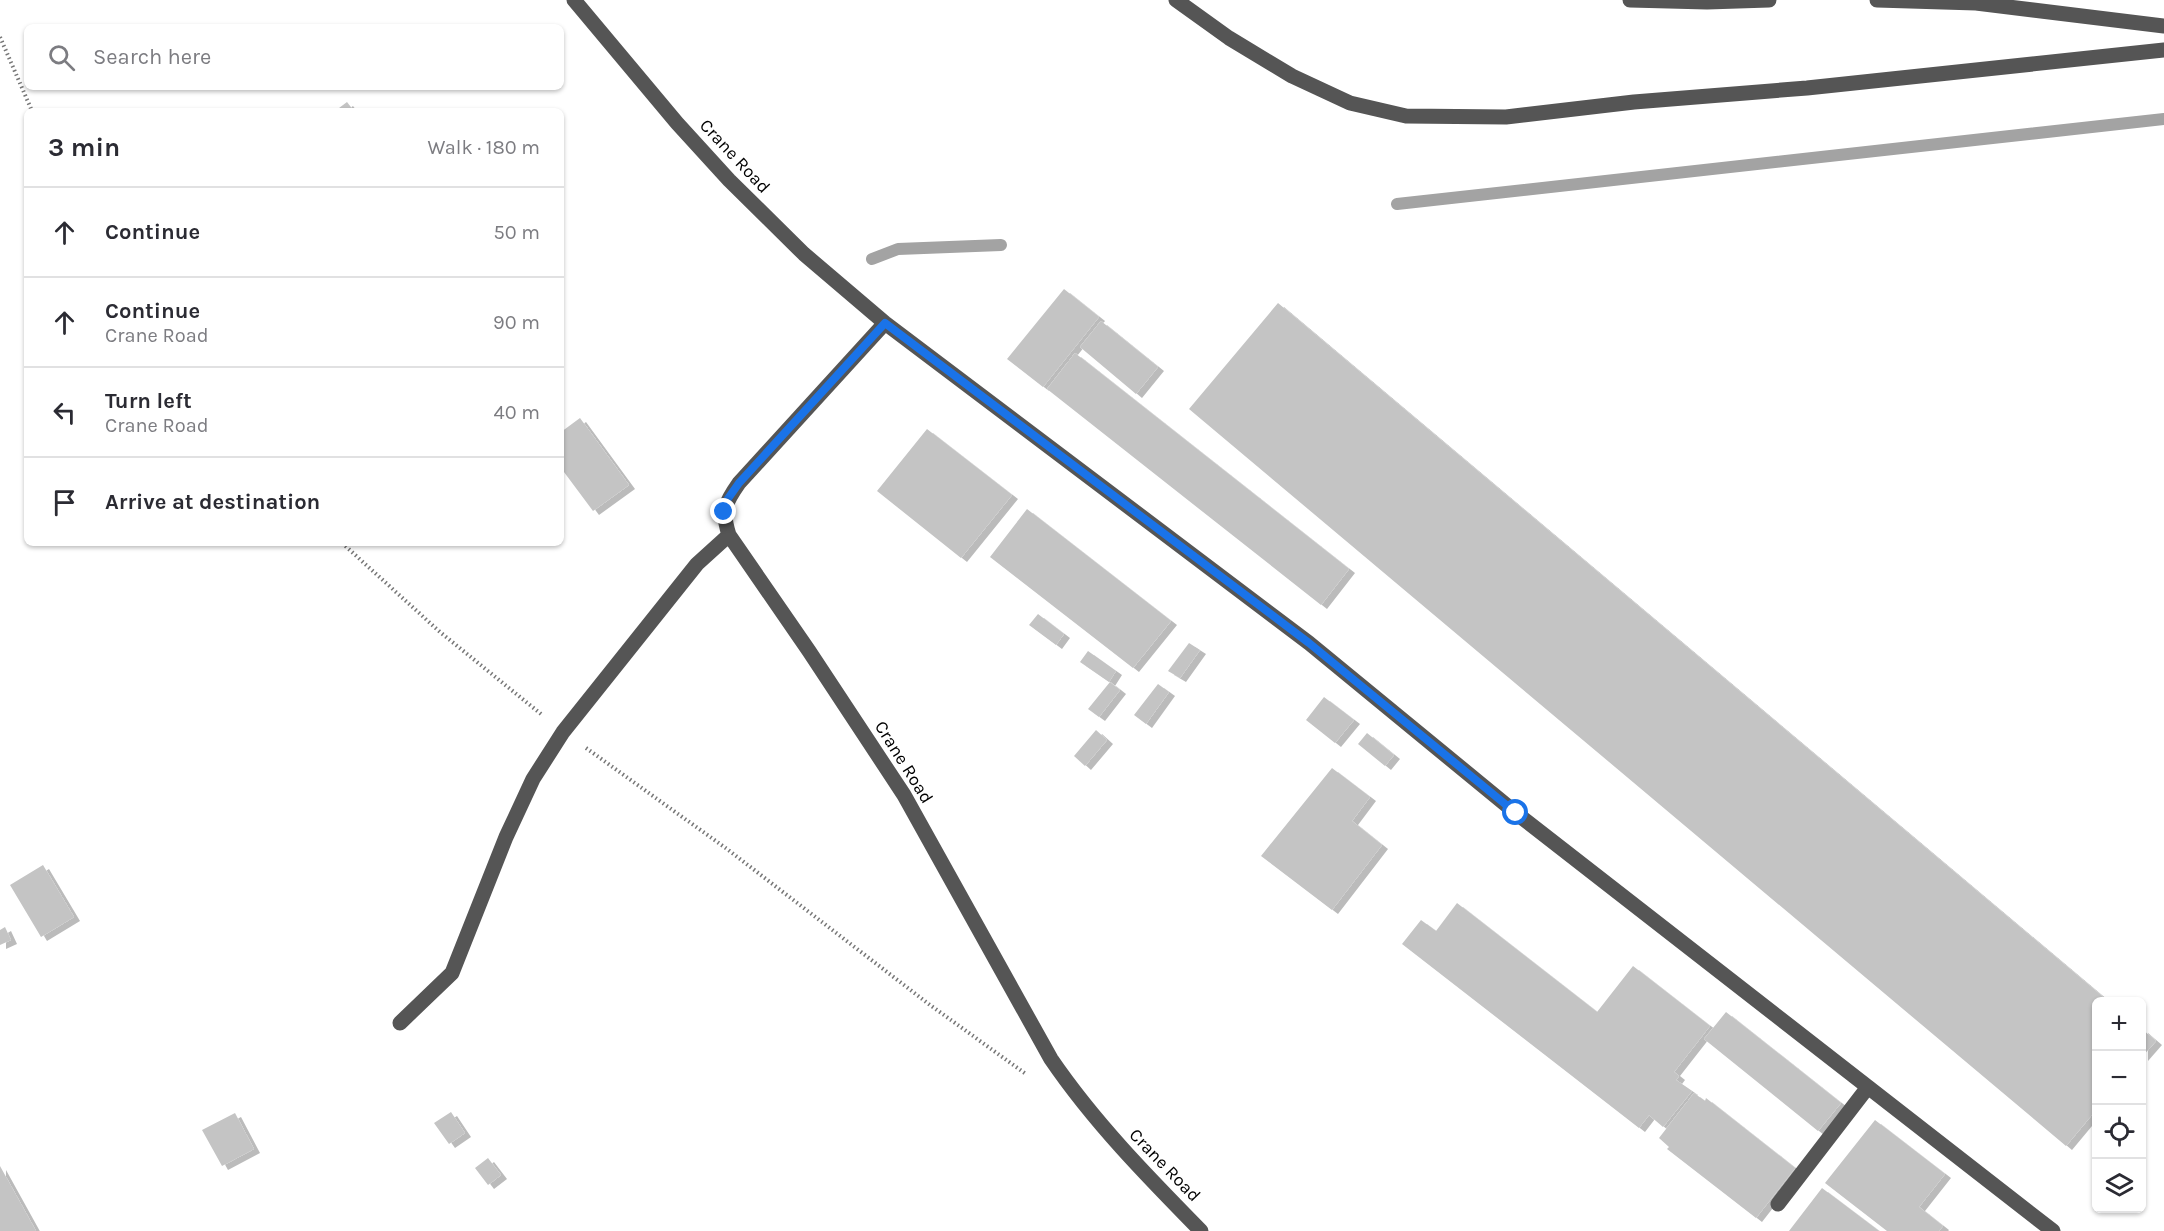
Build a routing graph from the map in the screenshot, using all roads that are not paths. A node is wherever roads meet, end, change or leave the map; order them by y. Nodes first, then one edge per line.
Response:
1 (574, 0) edge
2 (1176, 0) edge
3 (1630, 0) edge
4 (1769, 0) edge
5 (1877, 0) edge
6 (1646, 1) edge
7 (2164, 26) edge
8 (2164, 50) edge
9 (885, 323) junction
10 (729, 535) junction
11 (400, 1023) dead end
12 (1868, 1087) junction
13 (1778, 1204) dead end
14 (1201, 1231) edge
15 (2053, 1231) edge

1 - 9 lane, Crane Road
2 - 8 lane
3 - 6 lane
4 - 6 lane
5 - 7 lane
9 - 10 lane, Crane Road
9 - 12 lane, Crane Road
10 - 11 lane
10 - 14 lane, Crane Road
12 - 13 lane
12 - 15 lane, Crane Road

